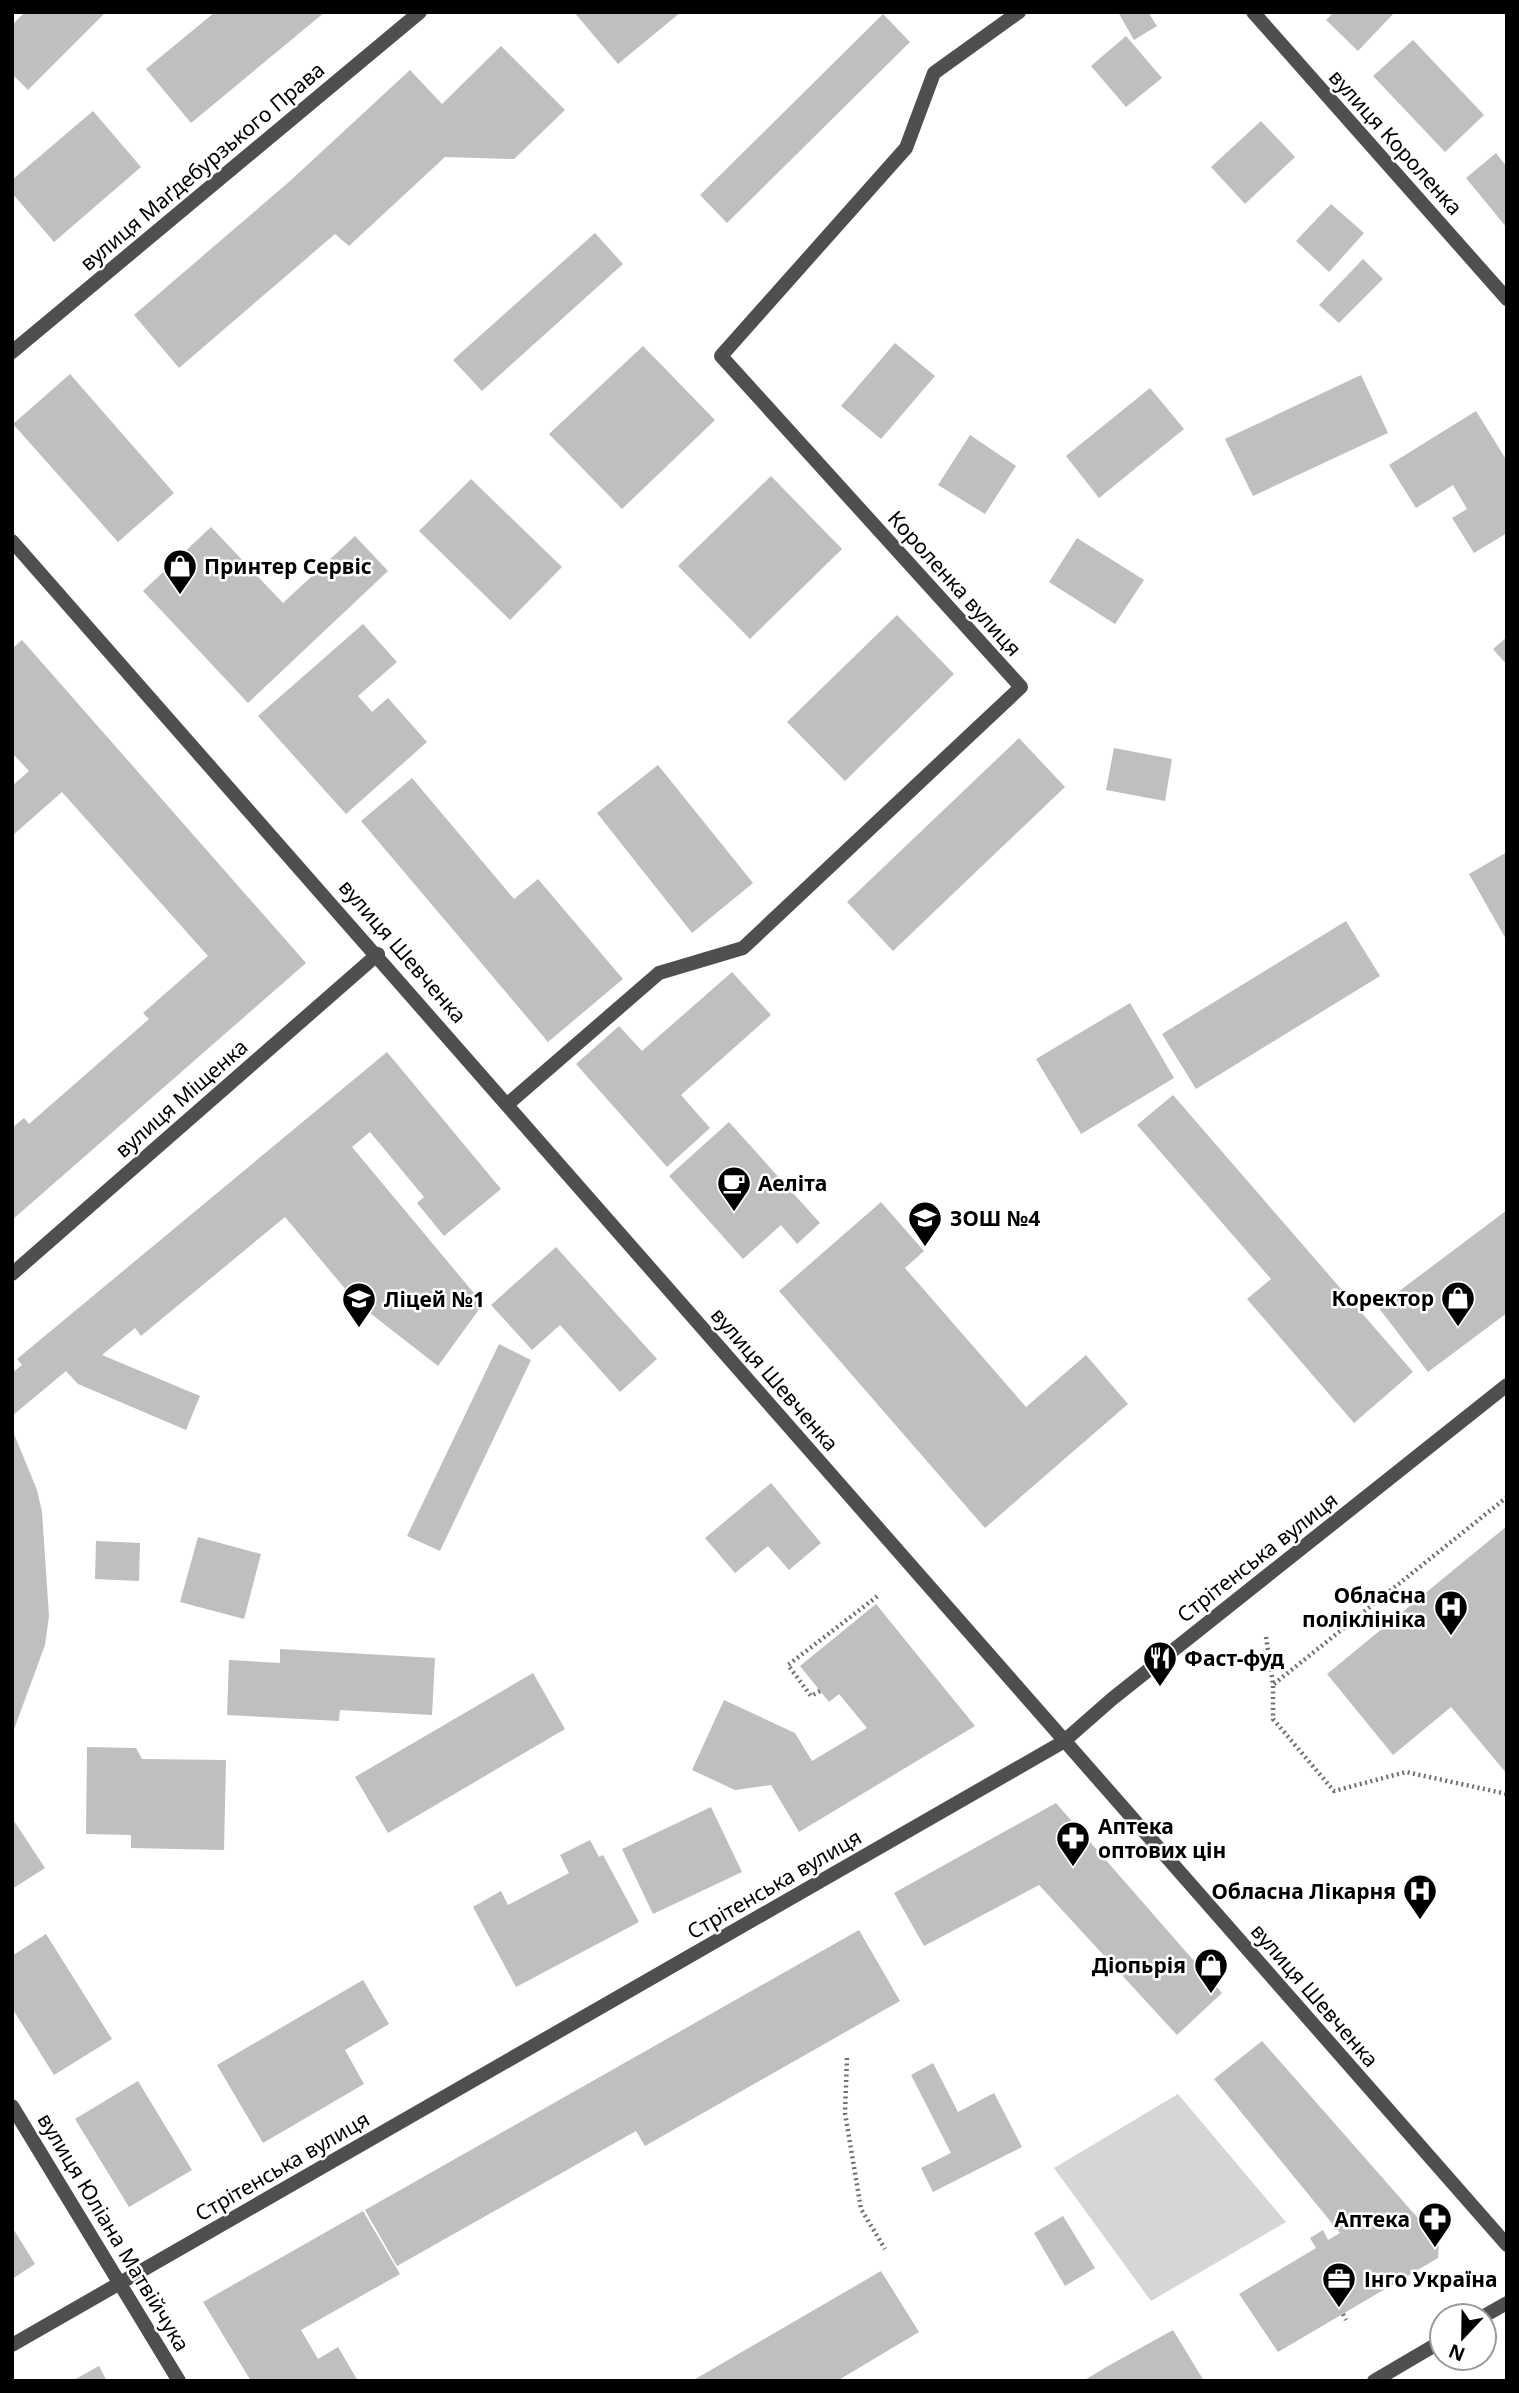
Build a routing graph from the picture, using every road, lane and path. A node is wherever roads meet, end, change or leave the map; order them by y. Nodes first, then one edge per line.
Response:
1 (419, 12) edge
2 (1019, 12) edge
3 (1253, 12) edge
4 (1507, 299) edge
5 (12, 352) edge
6 (12, 541) edge
7 (378, 954) junction
8 (509, 1104) junction
9 (12, 1274) edge
10 (1507, 1385) edge
11 (1507, 1497) edge
12 (879, 1595) dead end
13 (1266, 1637) dead end
14 (1273, 1684) junction
15 (821, 1691) dead end
16 (1063, 1742) junction
17 (1506, 1795) edge
18 (847, 2058) dead end
19 (12, 2106) edge
20 (1507, 2245) edge
21 (885, 2249) dead end
22 (120, 2283) junction
23 (1343, 2314) dead end
24 (1346, 2320) dead end
25 (12, 2345) edge
26 (1428, 2349) edge
27 (179, 2381) edge
28 (1374, 2381) edge

1 - 5 street, вулиця Маґдебурзького Права
2 - 8 street, Короленка вулиця
3 - 4 street, вулиця Короленка
6 - 7 street, вулиця Шевченка
7 - 8 street, вулиця Шевченка
7 - 9 street, вулиця Міщенка
8 - 16 street, вулиця Шевченка
10 - 16 street, Стрітенська вулиця
11 - 14 path
12 - 15 path
13 - 14 path
14 - 17 path
16 - 20 street, вулиця Шевченка
16 - 22 street, Стрітенська вулиця
18 - 21 path
19 - 22 street, вулиця Юліана Матвійчука
22 - 25 street, Стрітенська вулиця
22 - 27 street, вулиця Юліана Матвійчука
23 - 24 path
26 - 28 street

